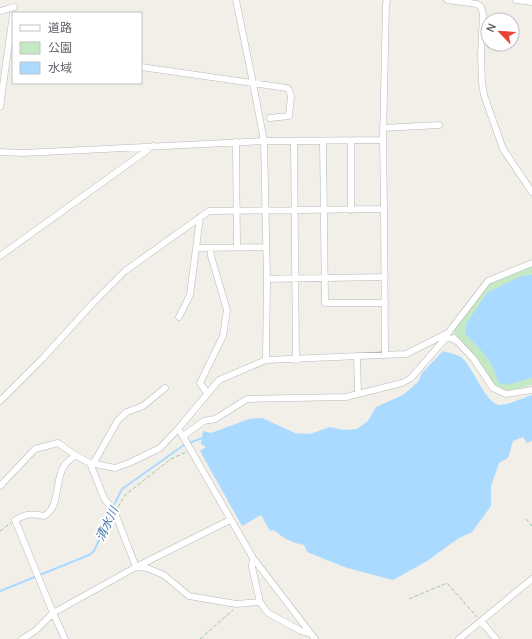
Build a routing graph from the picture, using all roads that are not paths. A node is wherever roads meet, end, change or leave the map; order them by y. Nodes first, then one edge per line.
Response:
1 (15, 0) edge
2 (236, 0) edge
3 (387, 0) edge
4 (447, 0) edge
5 (516, 0) edge
6 (532, 2) edge
7 (0, 11) edge
8 (13, 11) edge
9 (12, 30) edge
10 (11, 49) edge
11 (142, 67) edge
12 (253, 83) junction
13 (0, 107) edge
14 (270, 118) dead end
15 (439, 124) dead end
16 (383, 128) junction
17 (383, 140) junction
18 (264, 141) junction
19 (294, 141) junction
20 (323, 141) junction
21 (351, 141) junction
22 (236, 142) junction
23 (153, 146) junction
24 (0, 152) edge
25 (532, 192) edge
26 (384, 209) junction
27 (266, 210) junction
28 (294, 210) junction
29 (323, 210) junction
30 (351, 210) junction
31 (237, 211) junction
32 (200, 217) junction
33 (237, 247) junction
34 (266, 247) junction
35 (196, 248) junction
36 (210, 248) junction
37 (0, 256) edge
38 (532, 263) edge
39 (385, 277) junction
40 (324, 278) junction
41 (267, 279) junction
42 (295, 279) junction
43 (385, 303) junction
44 (179, 317) dead end
45 (448, 333) junction
46 (457, 341) junction
47 (385, 355) junction
48 (357, 356) junction
49 (266, 360) junction
50 (296, 360) junction
51 (165, 388) dead end
52 (532, 390) edge
53 (207, 393) junction
54 (358, 393) junction
55 (0, 401) edge
56 (178, 429) junction
57 (184, 438) junction
58 (75, 455) junction
59 (92, 463) junction
60 (0, 486) edge
61 (230, 520) junction
62 (253, 558) junction
63 (136, 567) junction
64 (532, 579) edge
65 (260, 602) junction
66 (53, 613) junction
67 (481, 621) junction
68 (309, 633) junction
69 (22, 639) edge
70 (65, 639) edge
71 (315, 639) edge
72 (459, 639) edge
73 (496, 639) edge

1 - 8 street
2 - 12 street
3 - 16 street
4 - 25 street
5 - 6 street
7 - 8 street
9 - 10 street
10 - 13 street
11 - 12 street
12 - 14 street
12 - 18 street
15 - 16 street
16 - 17 street
17 - 21 street
17 - 26 street
18 - 19 street
18 - 22 street
18 - 27 street
19 - 20 street
19 - 28 street
20 - 21 street
20 - 29 street
21 - 30 street
22 - 23 street
22 - 31 street
23 - 24 street
23 - 37 street
26 - 30 street
26 - 39 street
27 - 28 street
27 - 31 street
27 - 34 street
28 - 29 street
28 - 42 street
29 - 30 street
29 - 40 street
31 - 32 street
31 - 33 street
32 - 35 street
32 - 55 street
33 - 34 street
33 - 36 street
34 - 41 street
35 - 36 street
35 - 44 street
36 - 53 street
38 - 45 street
39 - 40 street
39 - 43 street
40 - 42 street
40 - 43 street
41 - 42 street
41 - 49 street
42 - 50 street
43 - 47 street
45 - 46 street
45 - 47 street
46 - 52 street
46 - 54 street
47 - 48 street
48 - 50 street
48 - 54 street
49 - 50 street
49 - 53 street
51 - 59 street
53 - 56 street
54 - 57 street
56 - 57 street
56 - 59 street
57 - 61 street
58 - 59 street
58 - 60 street
58 - 66 street
59 - 63 street
61 - 62 street
61 - 63 street
62 - 65 street
62 - 68 street
63 - 65 street
63 - 66 street
64 - 67 street
65 - 68 street
66 - 69 street
66 - 70 street
67 - 72 street
67 - 73 street
68 - 71 street

